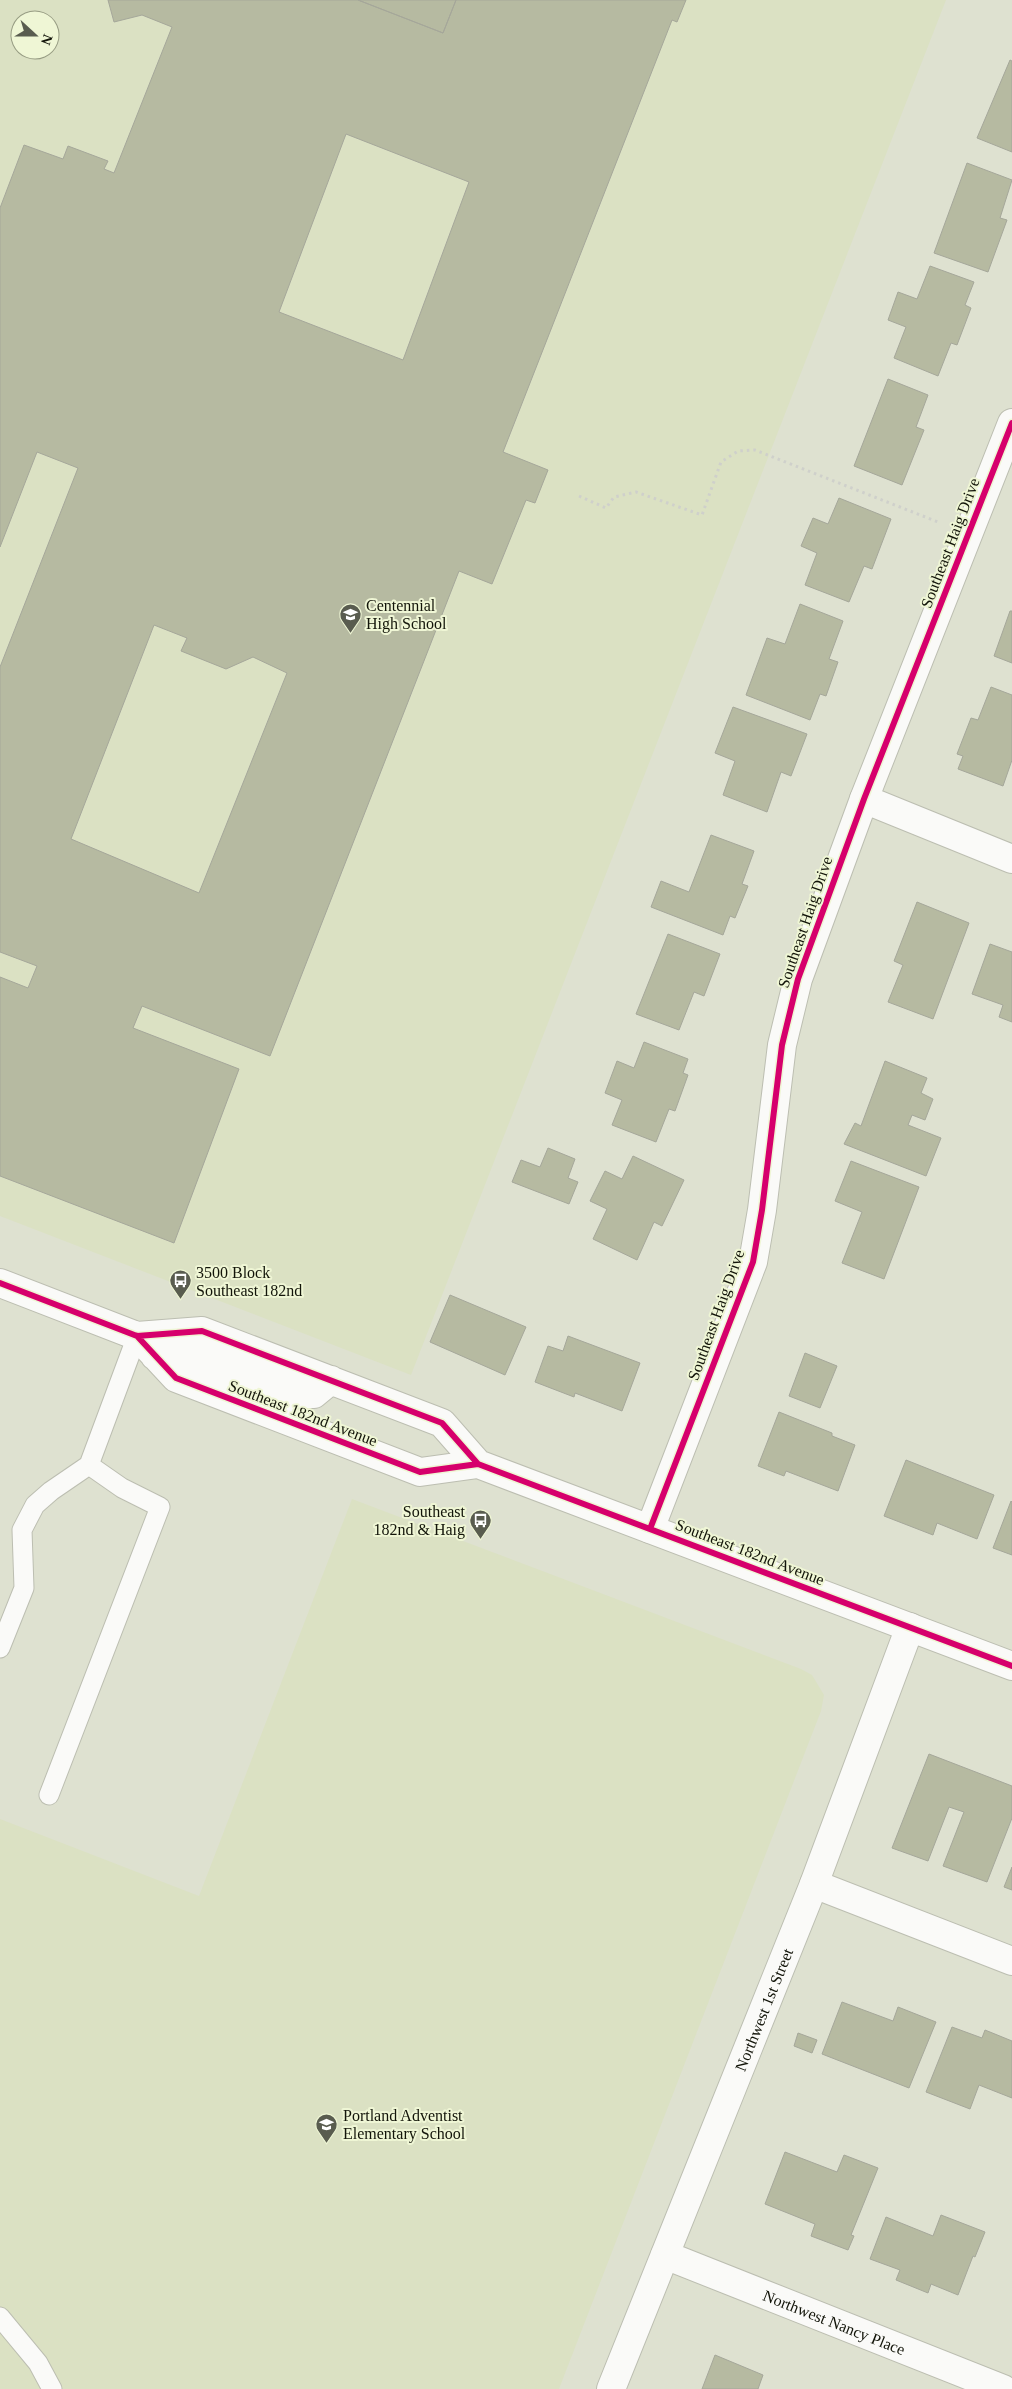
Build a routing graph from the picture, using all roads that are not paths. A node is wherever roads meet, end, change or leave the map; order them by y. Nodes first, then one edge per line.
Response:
1 (1012, 423) edge
2 (864, 799) junction
3 (1012, 859) edge
4 (0, 1284) edge
5 (137, 1336) junction
6 (155, 1356) junction
7 (331, 1380) junction
8 (478, 1464) junction
9 (89, 1465) junction
10 (650, 1529) junction
11 (910, 1627) junction
12 (0, 1648) edge
13 (1012, 1666) edge
14 (49, 1796) dead end
15 (814, 1884) junction
16 (1012, 1961) edge
17 (665, 2255) junction
18 (0, 2317) edge
19 (52, 2389) edge
20 (611, 2389) edge
21 (1003, 2389) edge

1 - 2 street, Southeast Haig Drive
2 - 3 street
2 - 10 street, Southeast Haig Drive
4 - 5 street, Southeast 182nd Avenue
5 - 6 street, Southeast 182nd Avenue
5 - 7 street, Southeast 182nd Avenue
5 - 9 lane
6 - 7 street
6 - 8 street, Southeast 182nd Avenue
7 - 8 street, Southeast 182nd Avenue
8 - 10 street, Southeast 182nd Avenue
9 - 12 lane
9 - 14 lane
10 - 11 street, Southeast 182nd Avenue
11 - 13 street, Southeast 182nd Avenue
11 - 15 street, Northwest 1st Street
15 - 16 street
15 - 17 street, Northwest 1st Street
17 - 20 street, Northwest 1st Street
17 - 21 street, Northwest Nancy Place
18 - 19 lane

